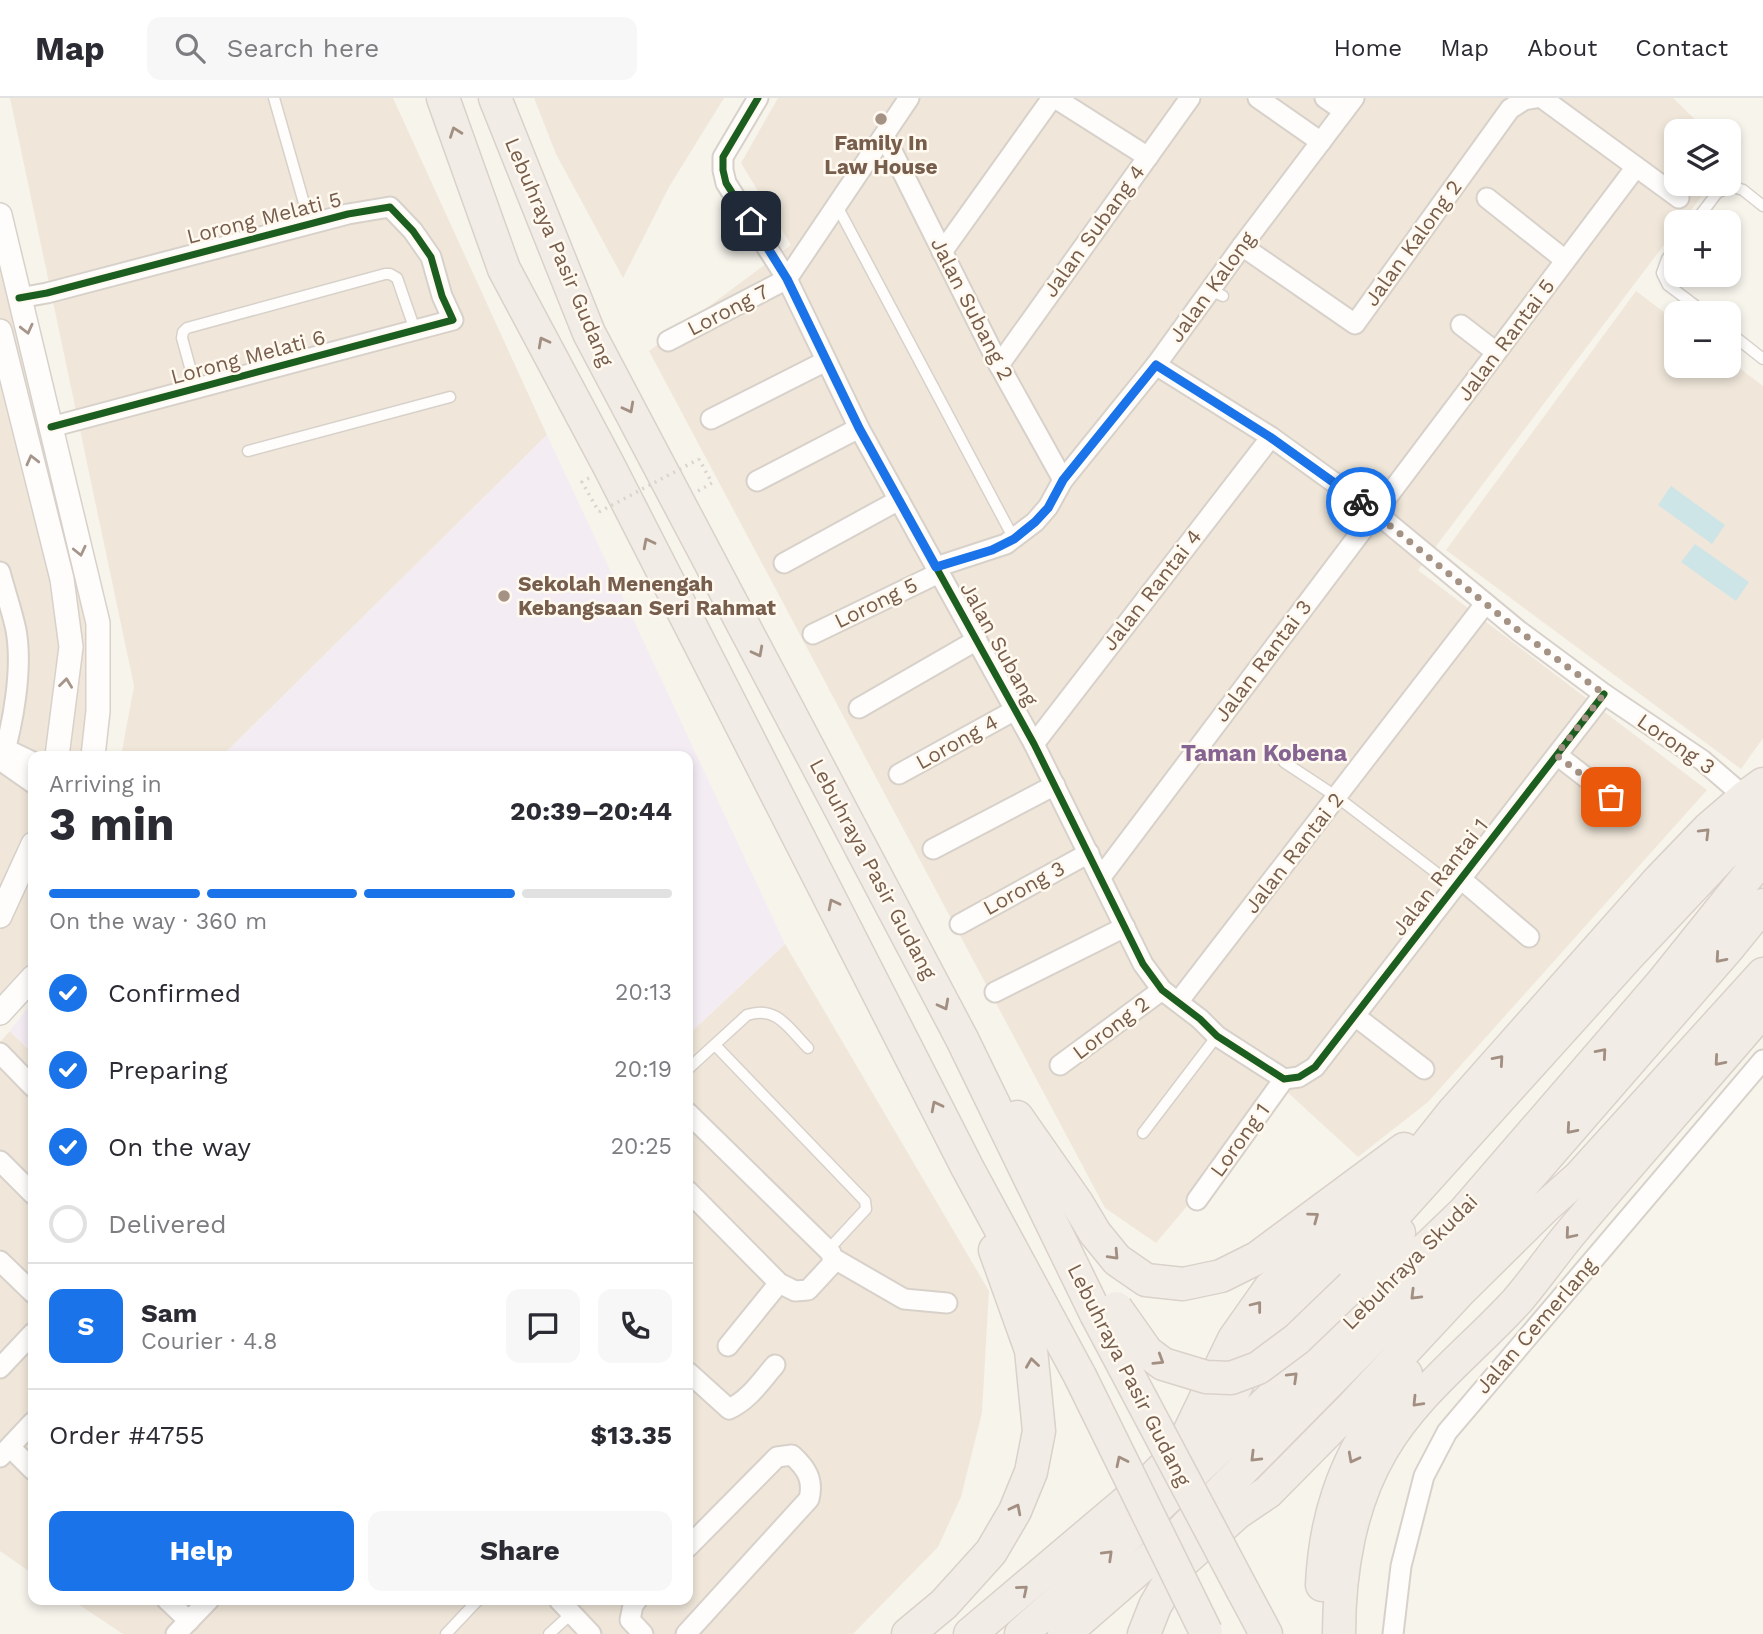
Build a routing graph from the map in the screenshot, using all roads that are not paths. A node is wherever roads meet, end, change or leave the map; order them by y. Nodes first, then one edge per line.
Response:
1 (274, 98) edge
2 (443, 98) edge
3 (495, 98) edge
4 (758, 98) edge
5 (909, 98) edge
6 (1054, 98) edge
7 (1190, 98) edge
8 (1258, 98) edge
9 (1325, 98) edge
10 (1536, 98) edge
11 (1542, 98) edge
12 (1349, 105) edge
13 (885, 137) junction
14 (1321, 142) junction
15 (1147, 157) junction
16 (1636, 167) junction
17 (1487, 198) dead end
18 (1679, 198) dead end
19 (837, 206) junction
20 (1763, 206) edge
21 (1704, 210) edge
22 (0, 215) edge
23 (310, 224) junction
24 (1242, 246) junction
25 (942, 252) junction
26 (1565, 260) junction
27 (787, 279) junction
28 (1671, 287) edge
29 (19, 298) junction
30 (1689, 301) edge
31 (453, 320) joint
32 (1461, 325) dead end
33 (415, 330) junction
34 (0, 331) edge
35 (668, 341) dead end
36 (1741, 342) edge
37 (1496, 352) junction
38 (1763, 359) edge
39 (826, 361) junction
40 (999, 365) junction
41 (1156, 365) junction
42 (196, 389) junction
43 (450, 397) dead end
44 (711, 418) dead end
45 (51, 427) junction
46 (859, 428) junction
47 (1270, 437) junction
48 (248, 452) dead end
49 (1063, 480) junction
50 (757, 481) dead end
51 (899, 500) junction
52 (1376, 512) junction
53 (1014, 539) junction
54 (784, 563) dead end
55 (938, 570) junction
56 (0, 572) edge
57 (1485, 604) junction
58 (813, 634) dead end
59 (977, 640) junction
60 (1604, 694) junction
61 (859, 708) dead end
62 (1015, 710) junction
63 (1034, 744) junction
64 (55, 751) edge
65 (94, 751) edge
66 (1556, 755) junction
67 (3, 757) edge
68 (28, 761) edge
69 (1284, 762) dead end
70 (900, 774) dead end
71 (28, 779) edge
72 (1055, 785) junction
73 (1337, 797) junction
74 (1757, 806) edge
75 (1629, 811) dead end
76 (933, 849) dead end
77 (1089, 853) junction
78 (28, 855) edge
79 (1763, 857) edge
80 (1101, 877) junction
81 (1458, 883) junction
82 (1763, 905) edge
83 (0, 916) edge
84 (960, 924) dead end
85 (1125, 926) junction
86 (1529, 937) dead end
87 (1763, 974) edge
88 (28, 982) edge
89 (1161, 990) junction
90 (995, 992) dead end
91 (1178, 1002) junction
92 (1763, 1010) edge
93 (0, 1013) edge
94 (1355, 1016) junction
95 (1217, 1036) junction
96 (962, 1039) junction
97 (715, 1045) junction
98 (808, 1048) dead end
99 (0, 1053) edge
100 (1763, 1060) edge
101 (693, 1065) edge
102 (1060, 1065) dead end
103 (1424, 1069) dead end
104 (1291, 1078) junction
105 (28, 1082) edge
106 (1454, 1111) junction
107 (693, 1118) edge
108 (1143, 1133) dead end
109 (0, 1161) edge
110 (967, 1167) junction
111 (28, 1189) edge
112 (693, 1196) edge
113 (1197, 1200) dead end
114 (831, 1254) junction
115 (0, 1261) edge
116 (779, 1283) junction
117 (28, 1288) edge
118 (1465, 1301) junction
119 (947, 1303) dead end
120 (1106, 1311) junction
121 (28, 1338) edge
122 (729, 1346) dead end
123 (775, 1365) dead end
124 (0, 1368) edge
125 (693, 1377) edge
126 (28, 1427) edge
127 (5, 1452) edge
128 (28, 1466) edge
129 (1173, 1492) junction
130 (1180, 1533) junction
131 (693, 1542) edge
132 (170, 1605) edge
133 (204, 1605) edge
134 (473, 1605) edge
135 (633, 1605) edge
136 (566, 1606) edge
137 (182, 1627) edge
138 (1206, 1633) edge
139 (446, 1634) edge
140 (549, 1634) edge
141 (591, 1634) edge
142 (643, 1634) edge
143 (686, 1634) edge
144 (909, 1634) edge
145 (970, 1634) edge
146 (1021, 1634) edge
147 (1063, 1634) edge
148 (1125, 1634) edge
149 (1144, 1634) edge
150 (1266, 1634) edge
151 (1322, 1634) edge
152 (1339, 1634) edge
153 (1393, 1634) edge

1 - 23 lane
110 -> 2 highway
3 -> 96 highway, Lebuhraya Pasir Gudang
4 - 27 street, Jalan Subang
5 - 13 street
6 - 15 street
6 - 25 street
7 - 15 street, Jalan Subang 4
8 - 14 street
9 - 12 street
10 - 24 street, Jalan Kalong 2
11 - 16 street
12 - 14 street, Jalan Kalong
13 - 19 street
13 - 25 street, Jalan Subang 2
14 - 24 street, Jalan Kalong
15 - 40 street, Jalan Subang 4
16 - 18 street
16 - 26 street, Jalan Rantai 5
17 - 26 street
19 - 27 street
19 - 53 lane
20 - 21 lane
22 - 29 street
23 - 29 street, Lorong Melati 5
23 - 31 street, Lorong Melati 5
24 - 41 street, Jalan Kalong
25 - 40 street, Jalan Subang 2
26 - 37 street, Jalan Rantai 5
27 - 35 street, Lorong 7
27 - 39 street, Jalan Subang
28 - 30 lane
29 -> 45 street
31 - 33 street, Lorong Melati 6
32 - 37 street
33 - 42 street, Lorong Melati 6
33 - 42 lane
64 -> 34 street
36 - 38 lane
37 - 52 street, Jalan Rantai 5
39 - 44 street
39 - 46 street, Jalan Subang
40 - 49 street, Jalan Subang 2
41 - 47 street, Lorong 3
41 - 49 street, Jalan Kalong
42 - 45 street, Lorong Melati 6
43 - 48 lane
45 -> 65 street
46 - 50 street
46 - 51 street, Jalan Subang
47 - 52 street, Lorong 3
47 - 63 street, Jalan Rantai 4
49 - 53 street, Jalan Kalong
51 - 54 street
51 - 55 street, Jalan Subang
52 - 57 street, Lorong 3
52 - 80 street, Jalan Rantai 3
53 - 55 street, Jalan Kalong
55 - 58 street, Lorong 5
55 - 59 street, Jalan Subang
56 - 67 street
57 - 60 street, Lorong 3
57 - 73 street, Jalan Rantai 2
59 - 61 street
59 - 62 street, Jalan Subang
60 - 66 street, Jalan Rantai 1
60 - 74 street, Lorong 3
62 - 63 street, Jalan Subang
62 - 70 street, Lorong 4
63 - 72 street, Jalan Subang
66 - 75 street
66 - 81 street, Jalan Rantai 1
67 - 68 street
67 - 71 street
69 - 73 lane
72 - 76 street
72 - 77 street, Jalan Subang
73 - 81 lane
73 - 91 street, Jalan Rantai 2
106 -> 74 highway
120 -> 74 highway, bridge
74 - 129 highway
77 - 80 street, Jalan Subang
77 - 84 street, Lorong 3
78 - 83 street
129 -> 79 highway, Lebuhraya Skudai
80 - 85 street, Jalan Subang
81 - 86 street
81 - 94 street, Jalan Rantai 1
82 -> 130 highway, Lebuhraya Skudai
85 - 89 street, Jalan Subang
85 - 90 street
87 - 118 highway
88 - 93 street
89 - 91 street, Jalan Subang
89 - 102 street, Lorong 2
91 - 95 street, Jalan Subang
92 -> 152 highway
94 - 103 street
94 - 104 street, Jalan Rantai 1
95 - 104 street, Jalan Subang
95 - 108 lane
96 -> 106 highway
96 - 120 highway, Lebuhraya Pasir Gudang
97 - 98 lane
97 - 101 lane
97 - 114 lane
99 - 105 street
100 - 153 street, Jalan Cemerlang
104 - 113 street, Lorong 1
145 -> 106 highway
107 - 114 street
109 - 111 street
138 -> 110 highway, bridge
144 -> 110 highway
112 - 116 street
114 - 116 street
114 - 119 street
115 - 117 street
116 - 122 street
118 - 149 highway
118 -> 151 highway
120 - 150 highway, Lebuhraya Pasir Gudang, bridge
121 - 124 street
123 - 125 street
126 - 127 street
127 - 128 street
146 -> 129 highway, Lebuhraya Skudai
130 - 147 highway, Lebuhraya Skudai
130 - 148 highway
131 - 143 street
132 - 137 street
133 - 137 street
134 - 139 lane
135 - 142 street
136 - 140 lane
136 - 141 street

